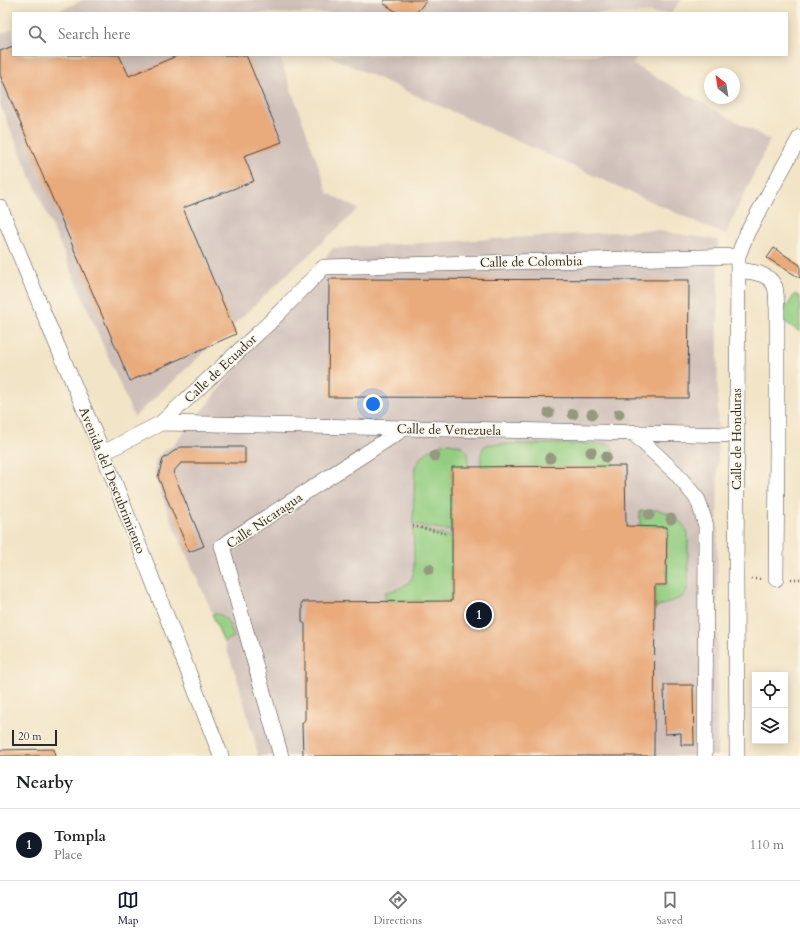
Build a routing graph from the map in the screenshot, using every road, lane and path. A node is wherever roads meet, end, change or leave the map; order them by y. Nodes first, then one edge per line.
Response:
1 (800, 137) edge
2 (795, 157) edge
3 (0, 207) edge
4 (738, 263) junction
5 (324, 267) joint
6 (161, 423) junction
7 (405, 428) junction
8 (632, 432) junction
9 (737, 434) junction
10 (103, 452) junction
11 (413, 526) dead end
12 (448, 534) dead end
13 (776, 579) dead end
14 (221, 756) edge
15 (281, 756) edge
16 (705, 756) edge
17 (737, 756) edge

1 - 2 street, Calle de Honduras
2 - 4 street, Calle de Honduras
3 - 10 street, Avenida del Descubrimiento
4 - 5 street, Calle de Colombia
4 - 9 street, Calle de Honduras
4 - 13 street, Calle de Colombia
5 - 6 street, Calle de Ecuador
6 - 7 street, Calle de Venezuela
6 - 10 street, Calle de Ecuador
7 - 8 street, Calle de Venezuela
7 - 15 street, Calle Nicaragua
8 - 9 street, Calle de Venezuela
8 - 16 street
9 - 17 street, Calle de Honduras
10 - 14 street, Avenida del Descubrimiento
11 - 12 path

